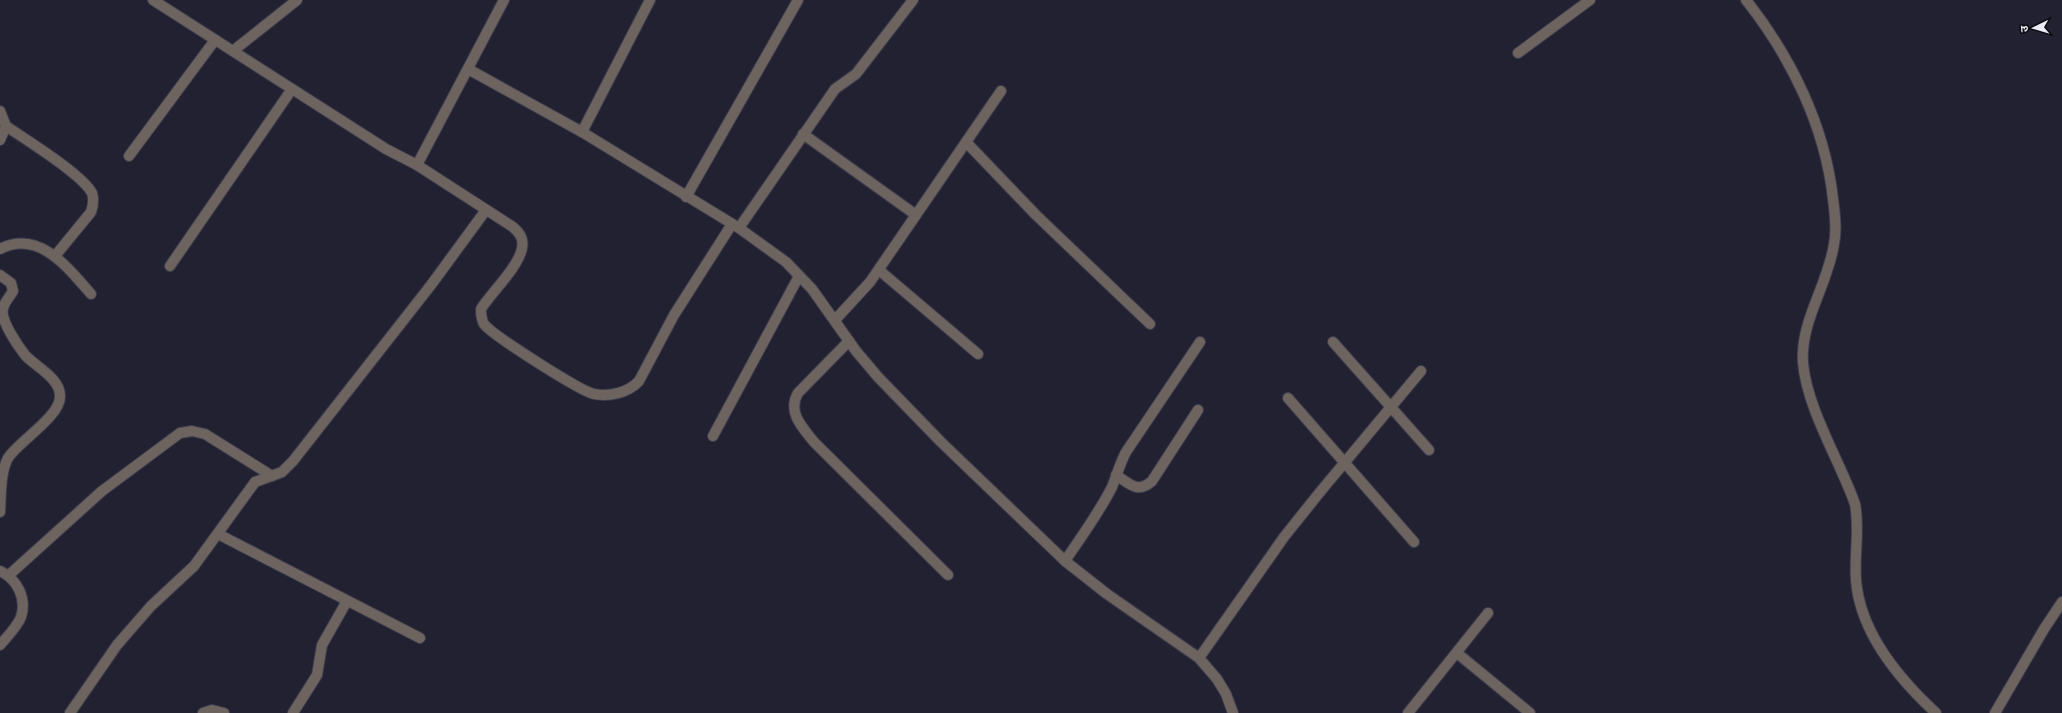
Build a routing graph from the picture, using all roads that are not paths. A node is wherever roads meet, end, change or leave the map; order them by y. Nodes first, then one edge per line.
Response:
1 (152, 0) edge
2 (297, 0) edge
3 (504, 0) edge
4 (650, 0) edge
5 (798, 0) edge
6 (913, 0) edge
7 (1590, 0) edge
8 (1746, 0) edge
9 (215, 40) junction
10 (234, 51) junction
11 (1518, 53) dead end
12 (468, 69) junction
13 (292, 89) junction
14 (1001, 90) dead end
15 (0, 111) edge
16 (6, 126) junction
17 (582, 132) junction
18 (803, 134) junction
19 (0, 140) edge
20 (966, 142) junction
21 (129, 156) dead end
22 (416, 165) junction
23 (686, 197) junction
24 (486, 210) junction
25 (916, 215) junction
26 (735, 226) junction
27 (0, 249) edge
28 (55, 256) junction
29 (170, 266) dead end
30 (879, 270) junction
31 (0, 275) edge
32 (799, 276) junction
33 (91, 294) dead end
34 (835, 320) junction
35 (1150, 324) dead end
36 (849, 341) junction
37 (1200, 342) dead end
38 (1333, 342) dead end
39 (978, 354) dead end
40 (1422, 371) dead end
41 (1288, 398) dead end
42 (1391, 406) junction
43 (1198, 410) dead end
44 (713, 436) dead end
45 (1429, 450) dead end
46 (1344, 462) junction
47 (2, 470) edge
48 (1116, 475) junction
49 (272, 476) junction
50 (0, 512) edge
51 (218, 534) junction
52 (1414, 542) dead end
53 (1065, 561) junction
54 (5, 573) edge
55 (948, 575) dead end
56 (347, 601) junction
57 (2062, 602) edge
58 (1488, 613) dead end
59 (420, 638) dead end
60 (0, 645) edge
61 (1457, 652) junction
62 (1199, 658) junction
63 (70, 713) edge
64 (203, 713) edge
65 (224, 713) edge
66 (293, 713) edge
67 (1233, 713) edge
68 (1408, 713) edge
69 (1530, 713) edge
70 (1936, 713) edge
71 (1995, 713) edge

1 - 9 street
2 - 10 street
3 - 12 street
4 - 17 street
5 - 23 street
6 - 18 street
7 - 11 street
8 - 70 street
9 - 10 street
9 - 21 street
10 - 13 street
12 - 17 street
12 - 22 street
13 - 22 street
13 - 29 street
14 - 20 street
15 - 16 street
16 - 19 street
16 - 28 street
17 - 23 street
18 - 25 street
18 - 26 street
20 - 25 street
20 - 35 street
22 - 24 street
23 - 26 street
24 - 26 street
24 - 49 street
25 - 30 street
26 - 32 street
27 - 28 street
28 - 33 street
30 - 34 street
30 - 39 street
31 - 47 street
32 - 34 street
32 - 44 street
34 - 36 street
36 - 53 street
36 - 55 street
37 - 48 street
38 - 42 street
40 - 42 street
41 - 46 street
42 - 45 street
42 - 46 street
43 - 48 street
46 - 52 street
46 - 62 street
47 - 50 street
48 - 53 street
49 - 51 street
49 - 54 street
51 - 56 street
51 - 63 street
53 - 62 street
54 - 60 street
56 - 59 street
56 - 66 street
57 - 71 street
58 - 61 street
61 - 68 street
61 - 69 street
62 - 67 street
64 - 65 street

